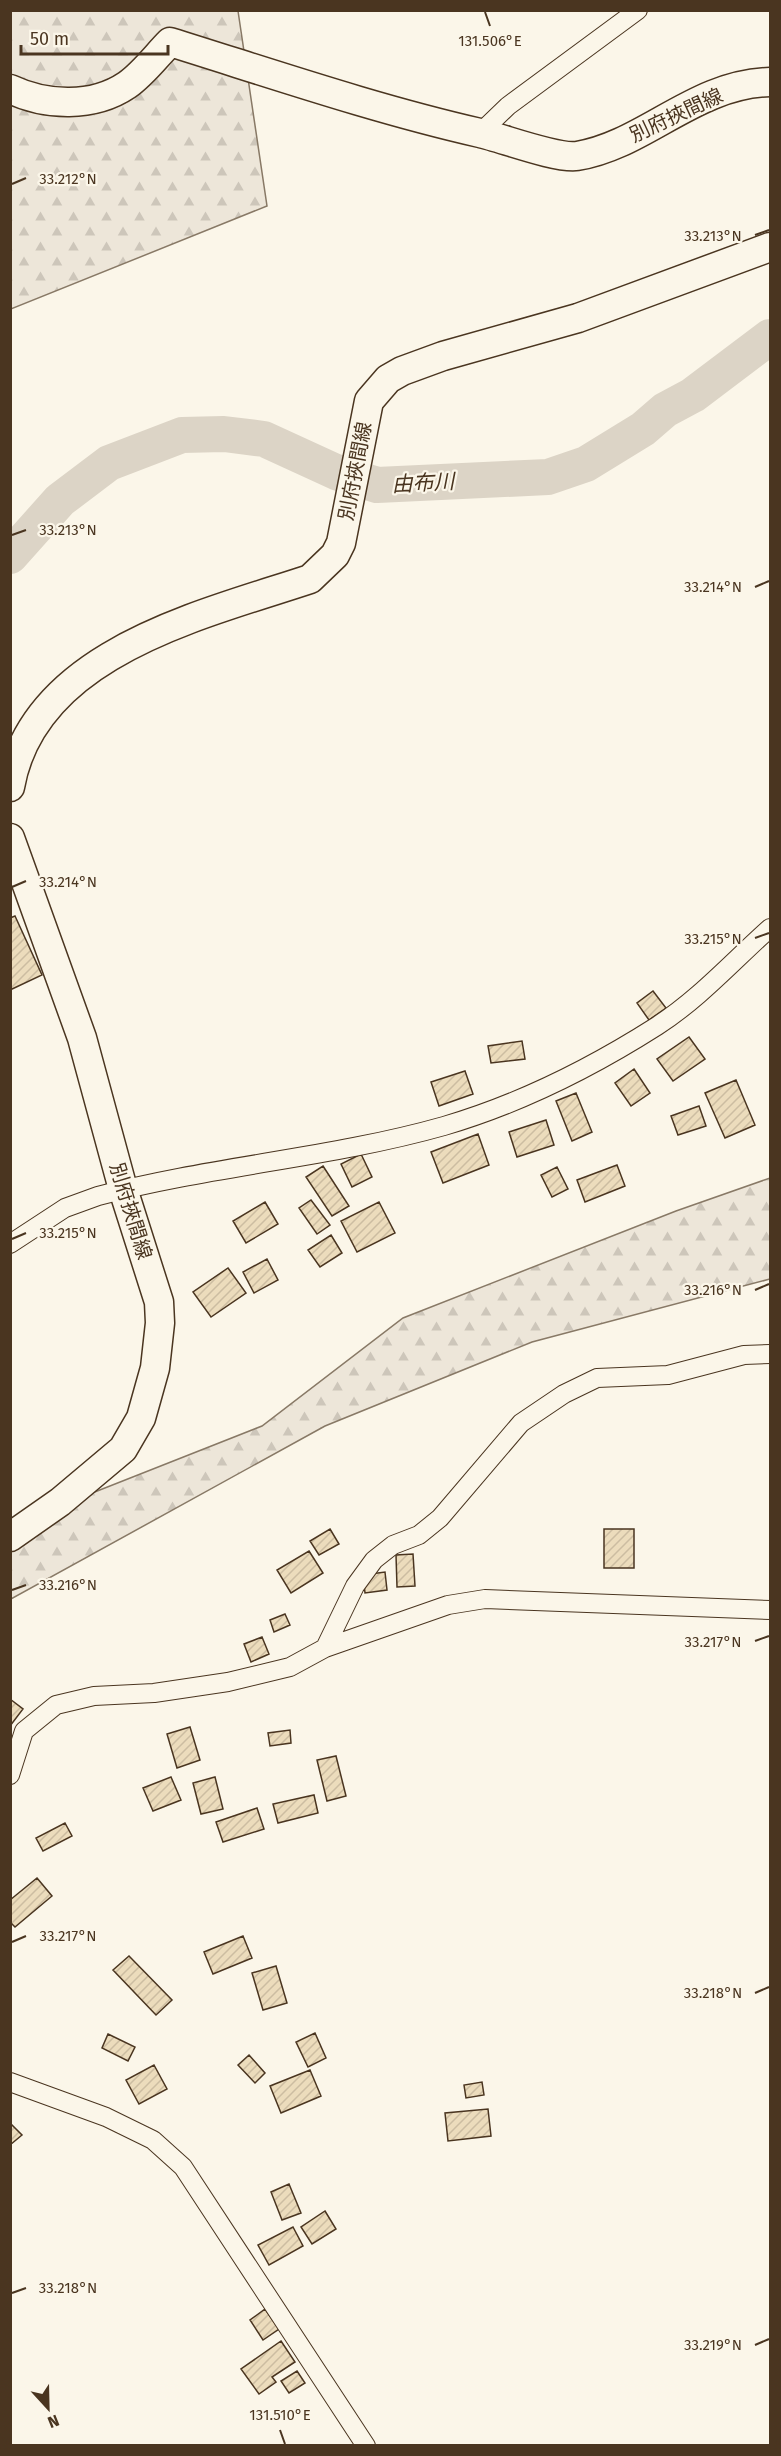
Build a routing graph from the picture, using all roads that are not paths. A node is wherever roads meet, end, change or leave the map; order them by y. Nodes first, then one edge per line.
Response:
1 (638, 10) edge
2 (771, 82) edge
3 (10, 88) edge
4 (480, 133) junction
5 (771, 247) edge
6 (10, 787) edge
7 (10, 838) edge
8 (771, 928) edge
9 (123, 1190) junction
10 (10, 1244) edge
11 (771, 1354) edge
12 (10, 1537) edge
13 (771, 1610) edge
14 (325, 1648) junction
15 (10, 1775) edge
16 (10, 2082) edge
17 (366, 2445) edge

1 - 4 street
2 - 4 main road, 別府挾間線
3 - 4 main road, 別府挾間線
5 - 6 main road, 別府挾間線
7 - 9 main road, 別府挾間線
8 - 9 street
9 - 10 street
9 - 12 main road, 別府挾間線
11 - 14 street
13 - 14 street
14 - 15 street
16 - 17 street

